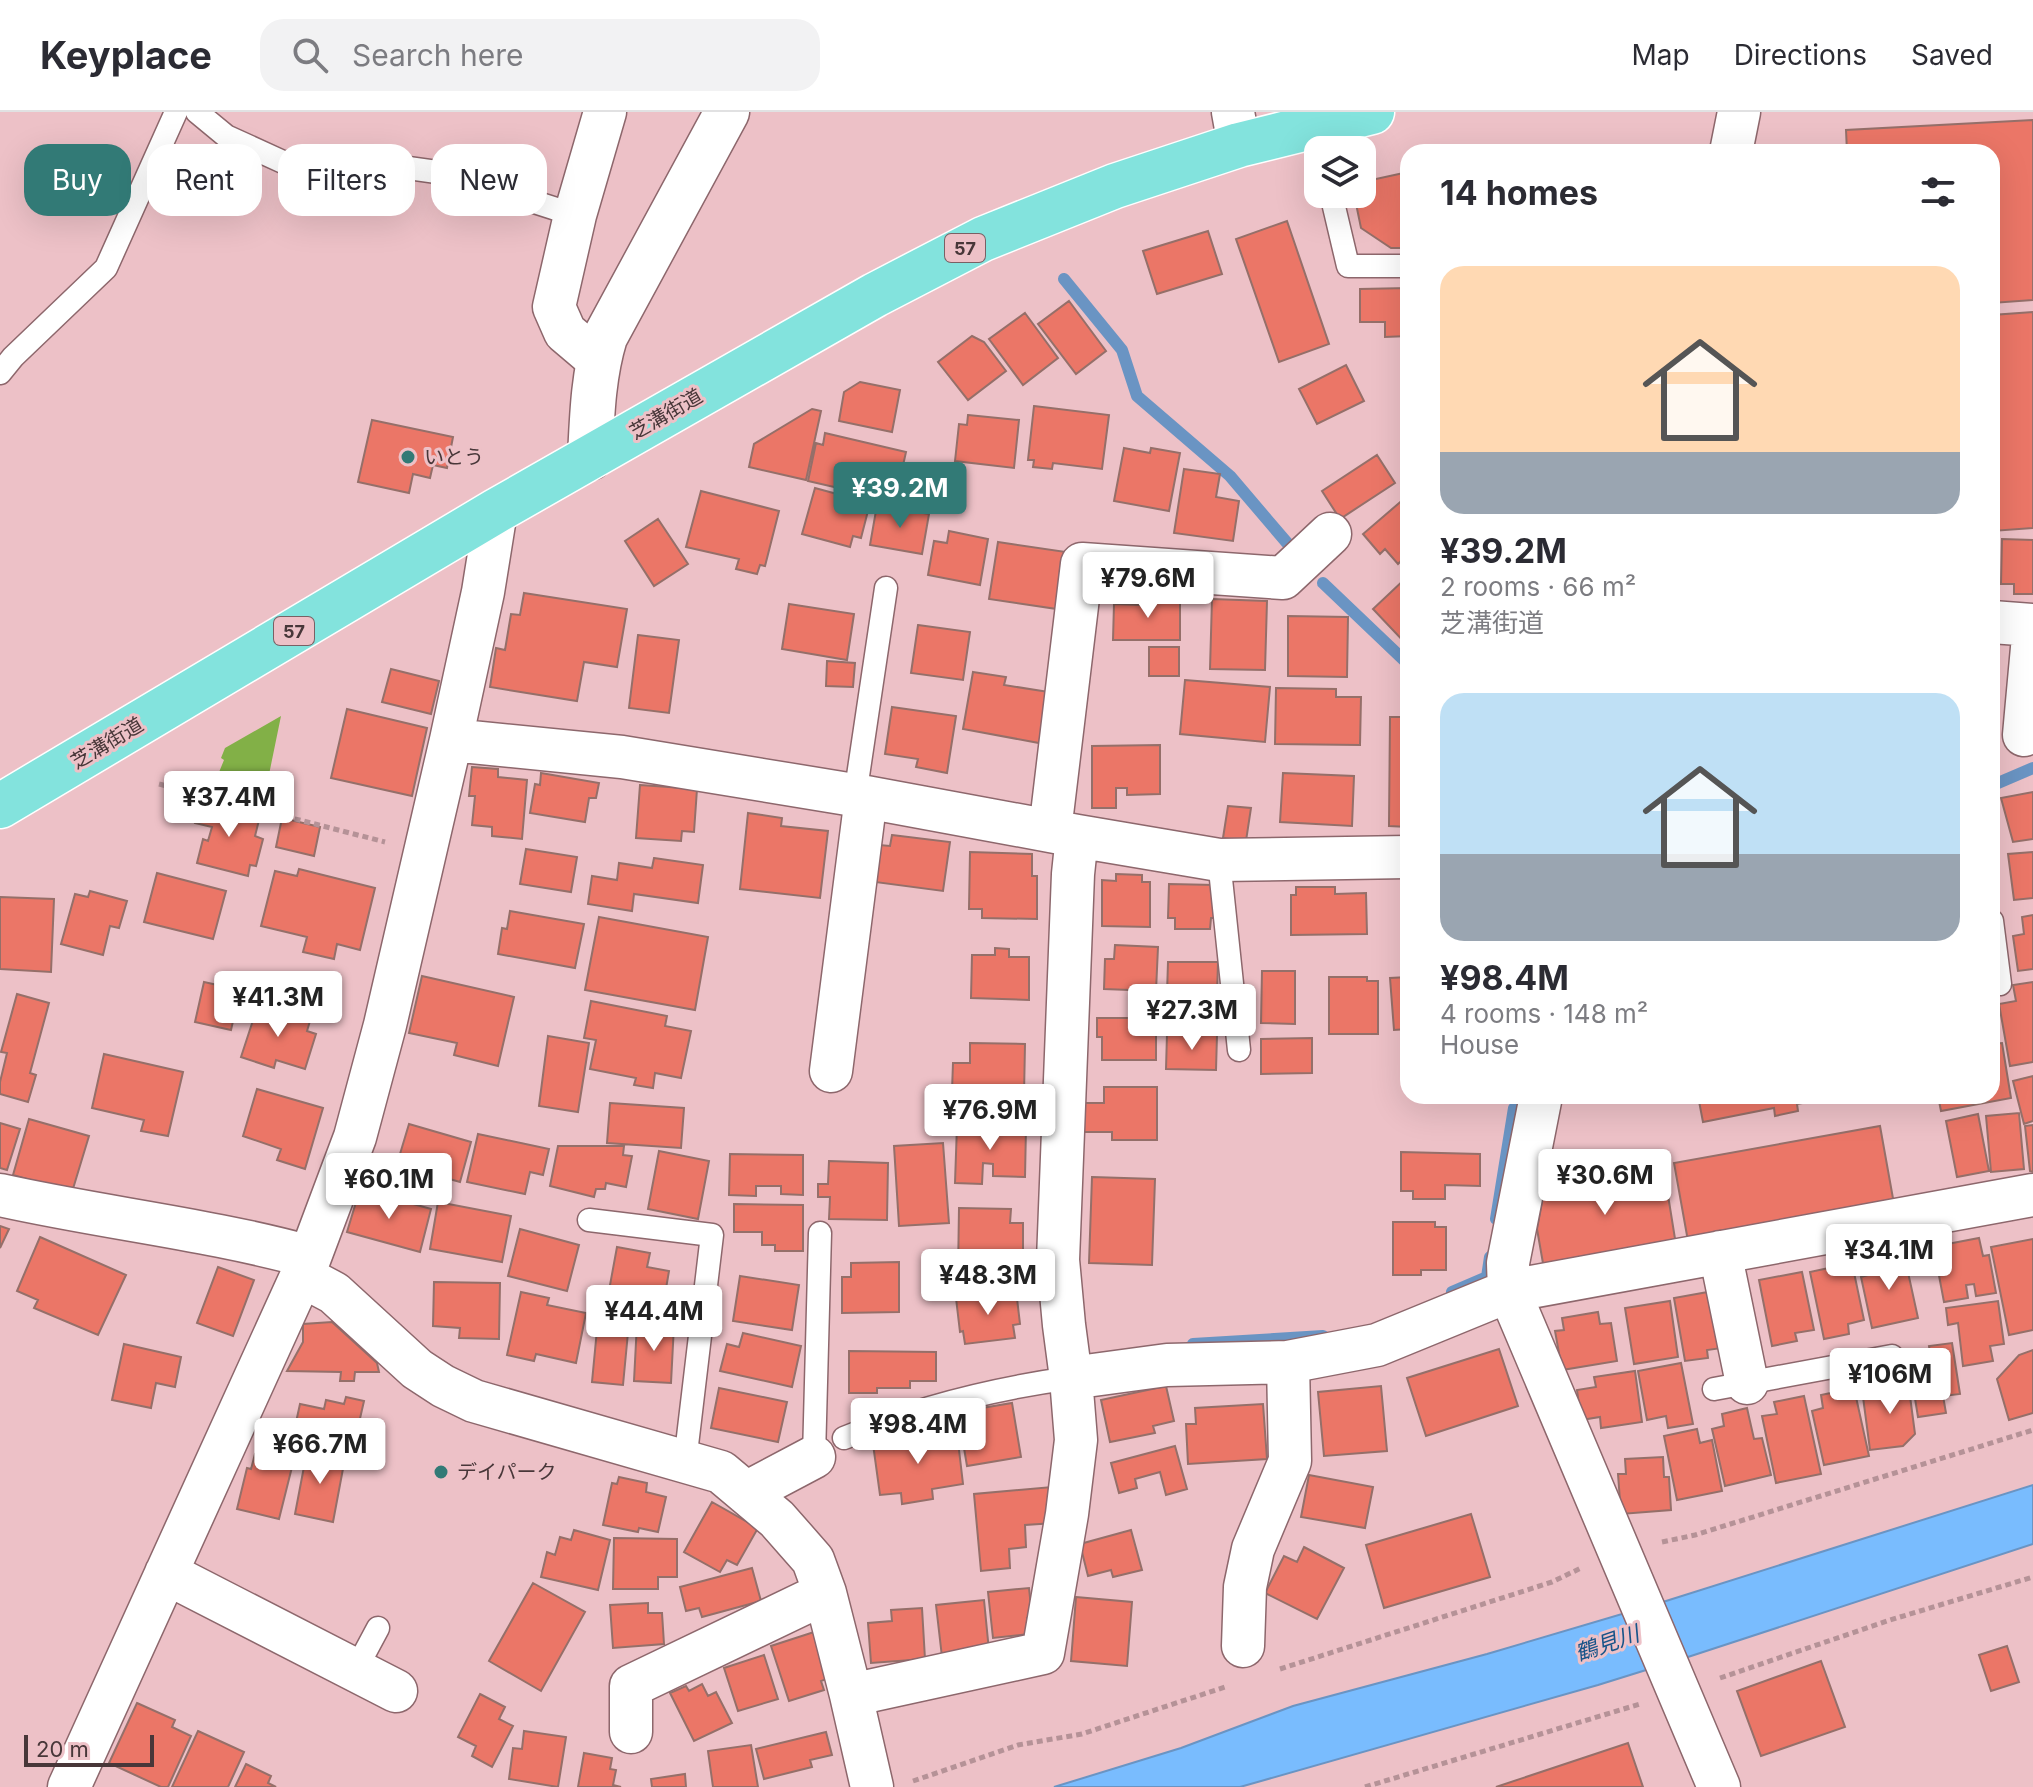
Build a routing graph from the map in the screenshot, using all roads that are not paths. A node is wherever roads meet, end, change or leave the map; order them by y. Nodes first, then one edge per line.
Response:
1 (176, 112) edge
2 (197, 112) edge
3 (605, 112) edge
4 (727, 112) edge
5 (1372, 112) edge
6 (1739, 112) edge
7 (1236, 128) edge
8 (1304, 136) edge
9 (1322, 136) edge
10 (1733, 144) edge
11 (1334, 208) edge
12 (575, 215) junction
13 (1400, 266) edge
14 (598, 360) junction
15 (0, 373) edge
16 (590, 458) junction
17 (496, 511) junction
18 (1330, 534) dead end
19 (886, 588) dead end
20 (2000, 623) edge
21 (2033, 625) edge
22 (2033, 637) edge
23 (2016, 739) edge
24 (451, 740) junction
25 (860, 796) junction
26 (0, 806) edge
27 (1064, 834) junction
28 (1400, 857) edge
29 (1219, 860) junction
30 (1239, 1050) dead end
31 (831, 1071) dead end
32 (1539, 1104) edge
33 (0, 1195) edge
34 (2033, 1195) edge
35 (589, 1220) dead end
36 (820, 1233) dead end
37 (1720, 1252) junction
38 (306, 1267) junction
39 (1509, 1291) junction
40 (1892, 1356) dead end
41 (1288, 1362) junction
42 (1071, 1378) junction
43 (1731, 1386) joint
44 (829, 1448) junction
45 (685, 1462) junction
46 (746, 1493) junction
47 (166, 1573) junction
48 (825, 1593) junction
49 (378, 1628) dead end
50 (1243, 1646) dead end
51 (355, 1671) junction
52 (396, 1691) dead end
53 (851, 1695) junction
54 (631, 1732) dead end
55 (69, 1787) edge
56 (872, 1787) edge
57 (1719, 1787) edge

1 - 15 lane
2 - 12 lane
3 - 12 street
4 - 14 main road
5 - 9 main road, 芝溝街道 / 57
6 - 10 street
7 - 8 main road, 芝溝街道 / 57
7 - 16 main road, 芝溝街道 / 57
11 - 13 lane
12 - 14 street
14 - 16 main road
16 - 17 main road, 芝溝街道 / 57
17 - 24 street
17 - 26 main road, 芝溝街道 / 57
18 - 27 street
19 - 25 lane
20 - 21 street
22 - 23 street
24 - 25 street
24 - 38 street
25 - 27 street
25 - 31 street
27 - 29 street
27 - 42 street
28 - 29 street
29 - 30 lane
32 - 39 street
33 - 38 street
34 - 37 street
35 - 45 lane
36 - 44 lane
37 - 39 street
37 - 43 street
38 - 45 street
38 - 47 street
39 - 41 street
39 - 57 street
40 - 43 lane
41 - 42 street
41 - 50 street
42 - 44 lane
42 - 53 street
44 - 46 street
45 - 46 street
46 - 48 street
47 - 51 street
47 - 55 street
48 - 53 street
48 - 54 street
49 - 51 lane
51 - 52 street
53 - 56 street

